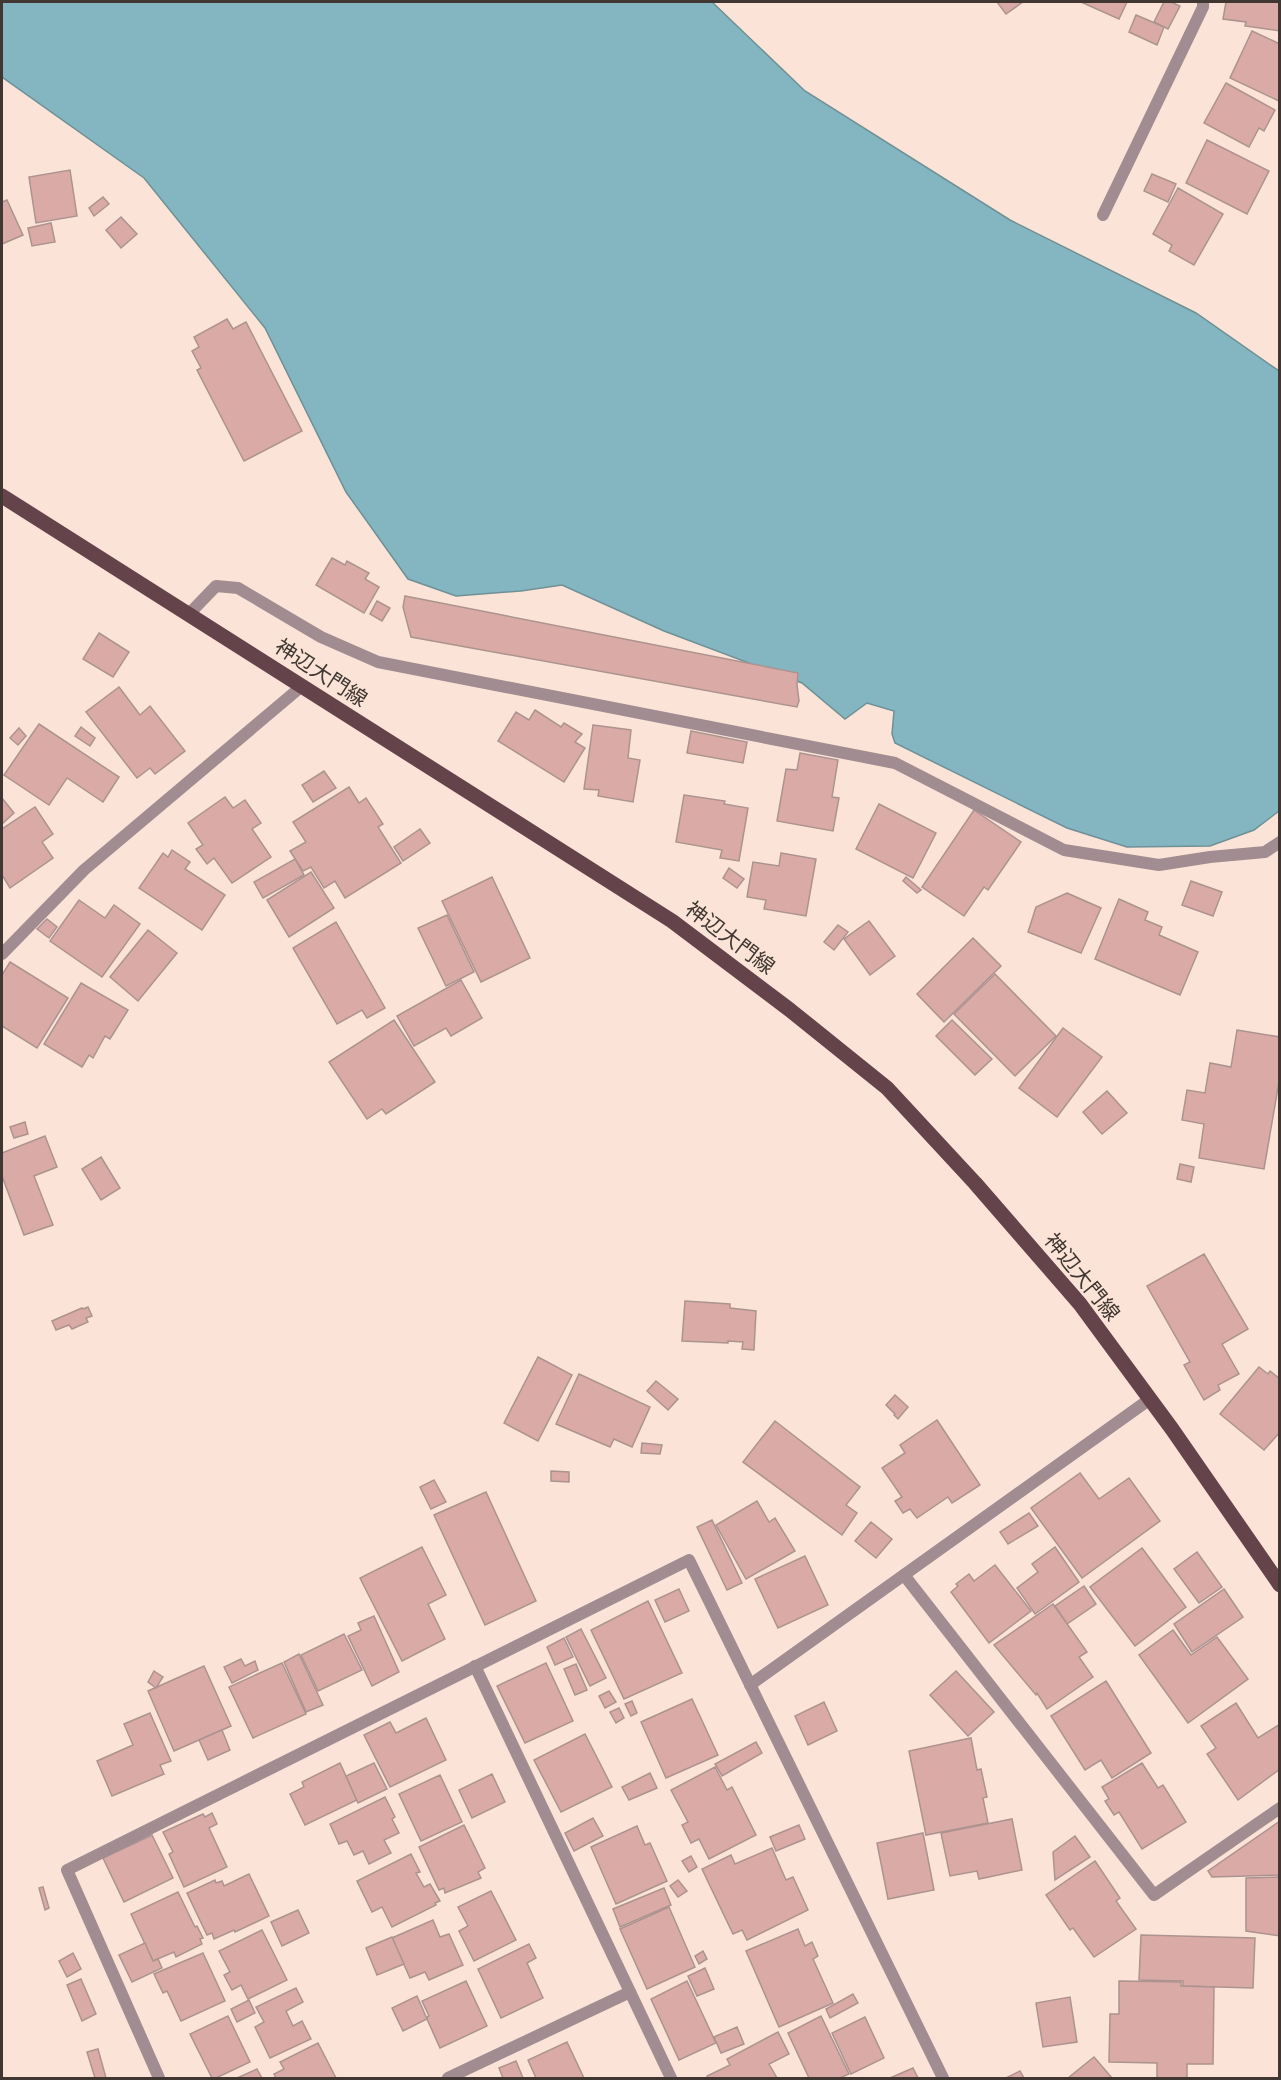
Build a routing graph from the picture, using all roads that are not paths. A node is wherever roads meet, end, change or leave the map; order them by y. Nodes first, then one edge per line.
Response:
1 (1203, 2) edge
2 (1103, 215) dead end
3 (2, 496) edge
4 (189, 614) junction
5 (302, 686) junction
6 (1280, 842) edge
7 (2, 954) edge
8 (1150, 1400) junction
9 (904, 1575) junction
10 (1280, 1586) edge
11 (475, 1666) junction
12 (750, 1685) junction
13 (1280, 1808) edge
14 (630, 1992) junction
15 (159, 2079) edge
16 (448, 2079) edge
17 (671, 2079) edge
18 (943, 2079) edge

1 - 2 street
3 - 4 main road, 神辺大門線
4 - 5 main road, 神辺大門線
4 - 6 street
5 - 7 street
5 - 8 main road, 神辺大門線
8 - 9 street
8 - 10 main road, 神辺大門線
9 - 12 street
9 - 13 street
11 - 12 street
11 - 14 street
11 - 15 street
12 - 18 street
14 - 16 street
14 - 17 street

